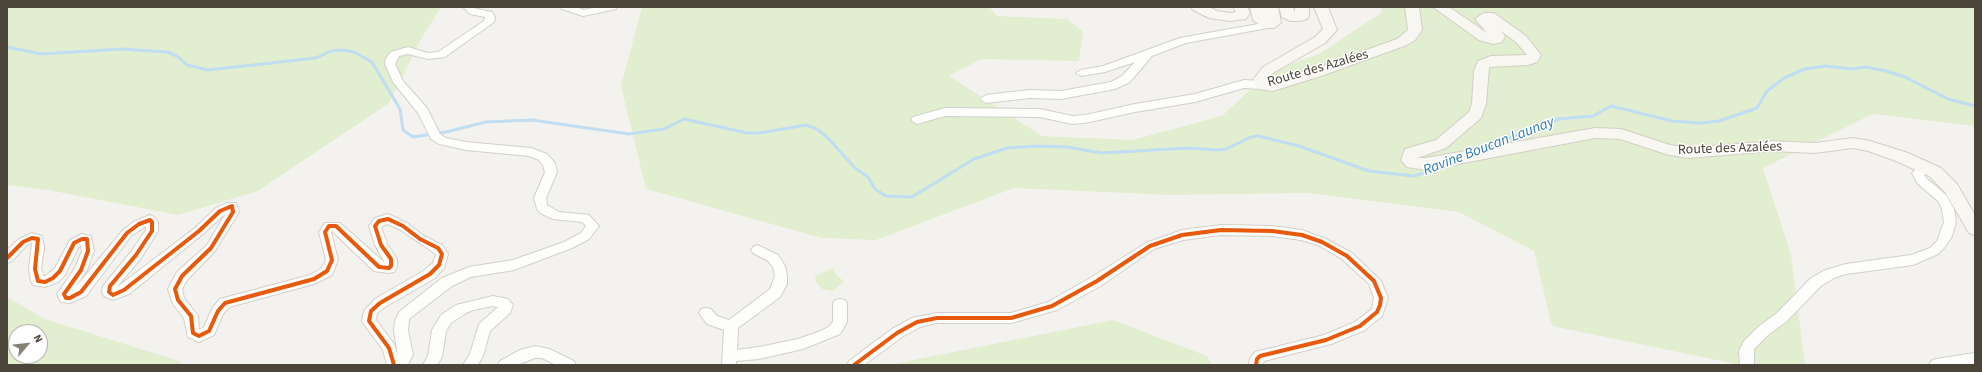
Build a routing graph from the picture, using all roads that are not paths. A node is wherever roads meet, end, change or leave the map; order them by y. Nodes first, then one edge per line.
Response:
1 (468, 7) edge
2 (566, 7) edge
3 (612, 7) edge
4 (1198, 7) edge
5 (1240, 7) edge
6 (1256, 7) edge
7 (1271, 7) edge
8 (1286, 7) edge
9 (1302, 7) edge
10 (1320, 7) edge
11 (1412, 7) edge
12 (1440, 7) edge
13 (1268, 25) junction
14 (1150, 52) junction
15 (1081, 73) dead end
16 (1261, 85) junction
17 (986, 99) dead end
18 (917, 120) dead end
19 (1926, 168) junction
20 (1975, 229) edge
21 (757, 250) dead end
22 (7, 258) edge
23 (840, 304) dead end
24 (706, 313) dead end
25 (730, 326) junction
26 (1975, 359) edge
27 (730, 361) edge
28 (394, 365) edge
29 (401, 365) edge
30 (430, 365) edge
31 (470, 365) edge
32 (505, 365) edge
33 (569, 365) edge
34 (854, 365) edge
35 (1256, 365) edge
36 (1747, 365) edge
37 (1936, 365) edge

1 - 29 street
2 - 3 street
4 - 5 main road
6 - 13 main road
7 - 13 main road
8 - 9 main road
10 - 16 main road, Route des Azalées
11 - 16 main road, Route des Azalées
12 - 19 main road, Route des Azalées
13 - 14 street
14 - 15 street
14 - 17 street
16 - 18 street
19 - 20 main road
19 - 36 street
21 - 25 street
22 - 28 street
23 - 27 street
24 - 25 street
25 - 27 street
26 - 37 street
30 - 31 street
32 - 33 street
34 - 35 street

